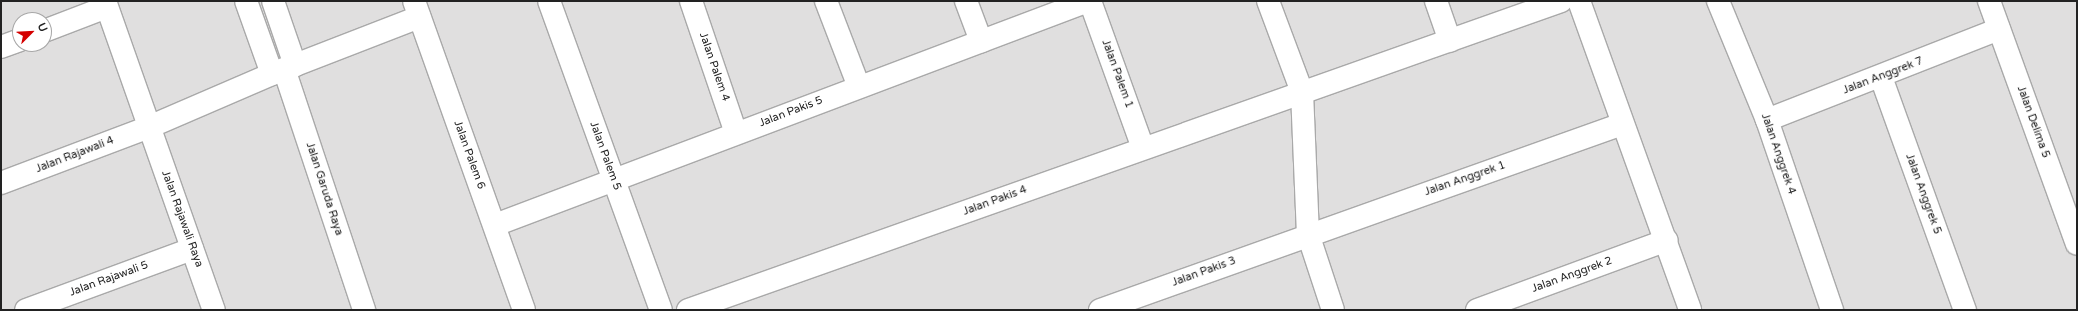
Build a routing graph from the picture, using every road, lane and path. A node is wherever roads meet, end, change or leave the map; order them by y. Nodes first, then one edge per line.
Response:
1 (246, 1) edge
2 (273, 1) edge
3 (549, 1) edge
4 (691, 1) edge
5 (826, 1) edge
6 (966, 1) edge
7 (1089, 1) edge
8 (1268, 1) edge
9 (1436, 1) edge
10 (1561, 1) edge
11 (1579, 1) edge
12 (1718, 1) edge
13 (1989, 1) edge
14 (106, 4) edge
15 (416, 9) edge
16 (52, 28) edge
17 (1999, 29) junction
18 (981, 41) junction
19 (1450, 41) junction
20 (12, 43) edge
21 (1, 47) edge
22 (283, 69) junction
23 (1881, 77) junction
24 (859, 86) junction
25 (1302, 92) junction
26 (1767, 120) junction
27 (1622, 124) junction
28 (149, 127) junction
29 (736, 133) junction
30 (1143, 148) junction
31 (613, 179) junction
32 (1, 183) edge
33 (495, 225) junction
34 (1308, 234) junction
35 (1667, 240) junction
36 (2077, 244) edge
37 (192, 249) junction
38 (26, 310) edge
39 (214, 310) edge
40 (364, 310) edge
41 (524, 310) edge
42 (661, 310) edge
43 (688, 310) edge
44 (1100, 310) edge
45 (1333, 310) edge
46 (1477, 310) edge
47 (1690, 310) edge
48 (1832, 310) edge
49 (1965, 310) edge

1 - 22 street
2 - 22 street
3 - 31 street, Jalan Palem 5
4 - 29 street, Jalan Palem 4
5 - 24 street
6 - 18 street
7 - 18 street, Jalan Pakis 5
7 - 30 street, Jalan Palem 1
8 - 25 street
9 - 19 street
10 - 19 street, Jalan Pakis 4
11 - 27 street
12 - 26 street, Jalan Anggrek 4
13 - 17 street, Jalan Delima 5
14 - 16 street
14 - 28 street, Jalan Rajawali Raya
15 - 22 street, Jalan Rajawali 4
15 - 33 street, Jalan Palem 6
17 - 23 street, Jalan Anggrek 7
17 - 36 street, Jalan Delima 5
18 - 24 street, Jalan Pakis 5
19 - 25 street, Jalan Pakis 4
20 - 21 street
22 - 28 street, Jalan Rajawali 4
22 - 40 street, Jalan Garuda Raya
23 - 26 street, Jalan Anggrek 7
23 - 49 street, Jalan Anggrek 5
24 - 29 street, Jalan Pakis 5
25 - 30 street, Jalan Pakis 4
25 - 34 street
26 - 48 street, Jalan Anggrek 4
27 - 34 street, Jalan Anggrek 1
27 - 35 street
28 - 32 street, Jalan Rajawali 4
28 - 37 street, Jalan Rajawali Raya
29 - 31 street, Jalan Pakis 5
30 - 43 street, Jalan Pakis 4
31 - 33 street, Jalan Pakis 5
31 - 42 street, Jalan Palem 5
33 - 41 street, Jalan Palem 6
34 - 44 street, Jalan Pakis 3
34 - 45 street
35 - 46 street, Jalan Anggrek 2
35 - 47 street
37 - 38 street, Jalan Rajawali 5
37 - 39 street, Jalan Rajawali Raya

